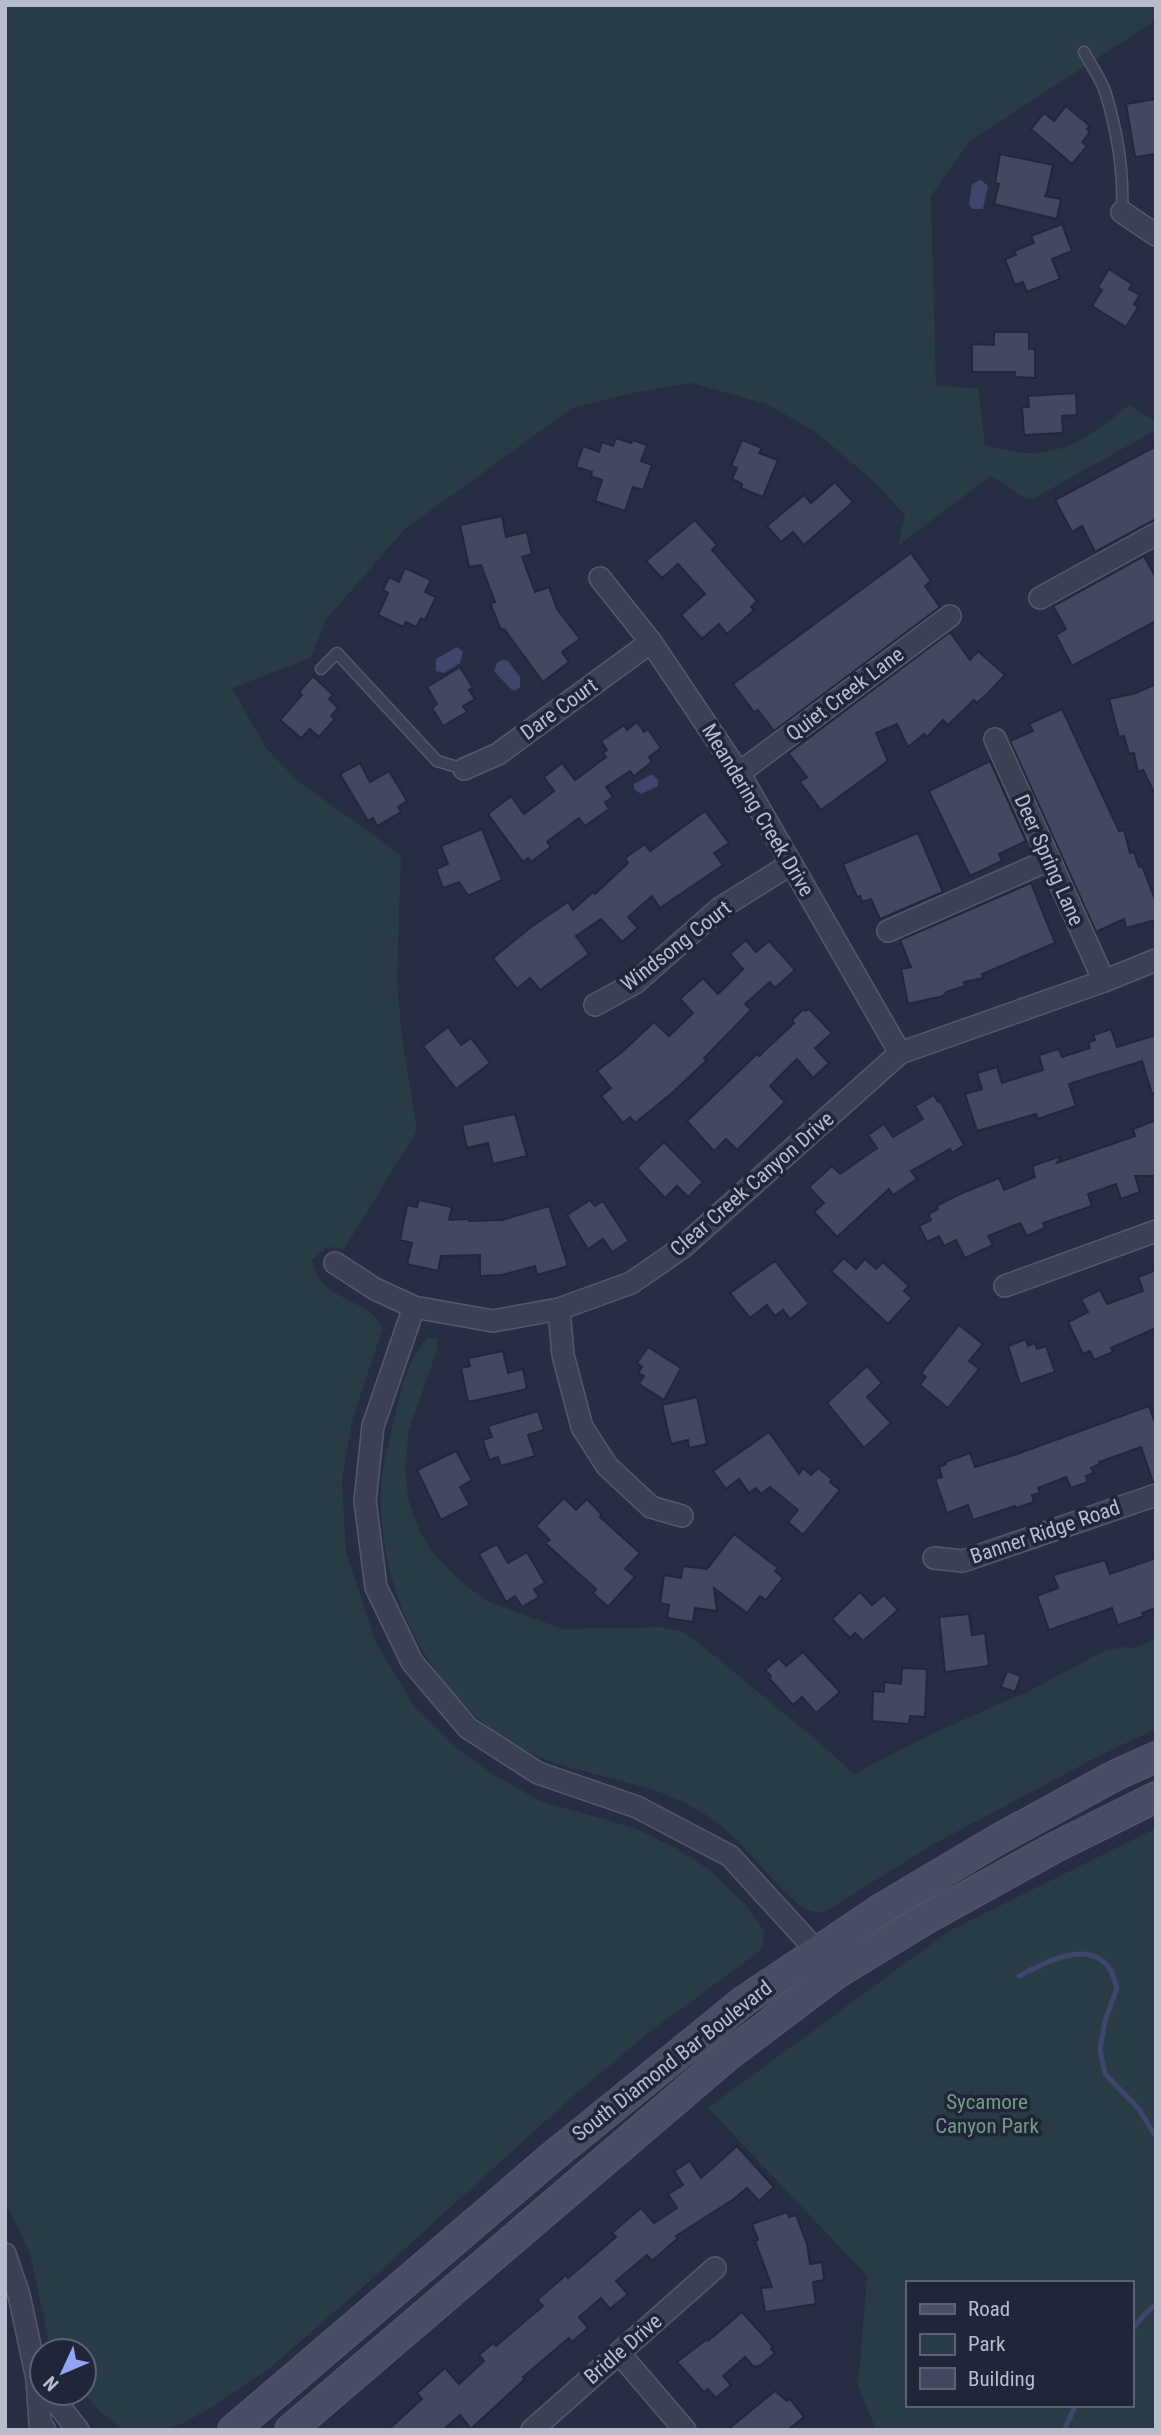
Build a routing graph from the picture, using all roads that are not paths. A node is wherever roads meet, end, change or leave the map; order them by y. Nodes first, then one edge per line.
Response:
1 (1084, 52) dead end
2 (1122, 212) joint
3 (1156, 235) edge
4 (1156, 534) edge
5 (600, 578) dead end
6 (1040, 598) dead end
7 (950, 616) dead end
8 (650, 642) junction
9 (321, 669) dead end
10 (995, 739) dead end
11 (464, 769) joint
12 (739, 773) junction
13 (1049, 860) junction
14 (792, 864) junction
15 (888, 932) dead end
16 (1156, 960) edge
17 (1104, 981) junction
18 (595, 1005) dead end
19 (900, 1053) junction
20 (1156, 1231) edge
21 (335, 1264) dead end
22 (1005, 1286) dead end
23 (414, 1307) junction
24 (559, 1309) junction
25 (1156, 1495) edge
26 (682, 1516) dead end
27 (934, 1558) dead end
28 (1156, 1757) edge
29 (1156, 1797) edge
30 (827, 1962) junction
31 (5, 2254) edge
32 (715, 2268) dead end
33 (30, 2337) edge
34 (619, 2353) junction
35 (41, 2407) edge
36 (61, 2407) edge
37 (45, 2430) edge
38 (79, 2430) edge
39 (233, 2430) edge
40 (290, 2430) edge
41 (531, 2430) edge
42 (685, 2430) edge

1 - 2 lane
2 - 3 street
4 - 6 street
5 - 8 street, Meandering Creek Drive
7 - 12 street, Quiet Creek Lane
8 - 11 street, Dare Court
8 - 12 street, Meandering Creek Drive
9 - 11 lane
10 - 13 street, Deer Spring Lane
12 - 14 street, Meandering Creek Drive
13 - 15 street
13 - 17 street, Deer Spring Lane
14 - 18 street, Windsong Court
14 - 19 street, Meandering Creek Drive
16 - 17 street, Clear Creek Canyon Drive
17 - 19 street, Clear Creek Canyon Drive
19 - 24 street, Clear Creek Canyon Drive
20 - 22 street
21 - 23 street, Clear Creek Canyon Drive
23 - 24 street, Clear Creek Canyon Drive
23 - 30 street
24 - 26 street
25 - 27 street, Banner Ridge Road
28 - 30 main road, South Diamond Bar Boulevard
29 - 30 main road, South Diamond Bar Boulevard
30 - 39 main road, South Diamond Bar Boulevard
30 - 40 main road, South Diamond Bar Boulevard
31 - 33 street
32 - 34 street, Bridle Drive
34 - 41 street, Bridle Drive
34 - 42 street
35 - 37 street
36 - 38 street

